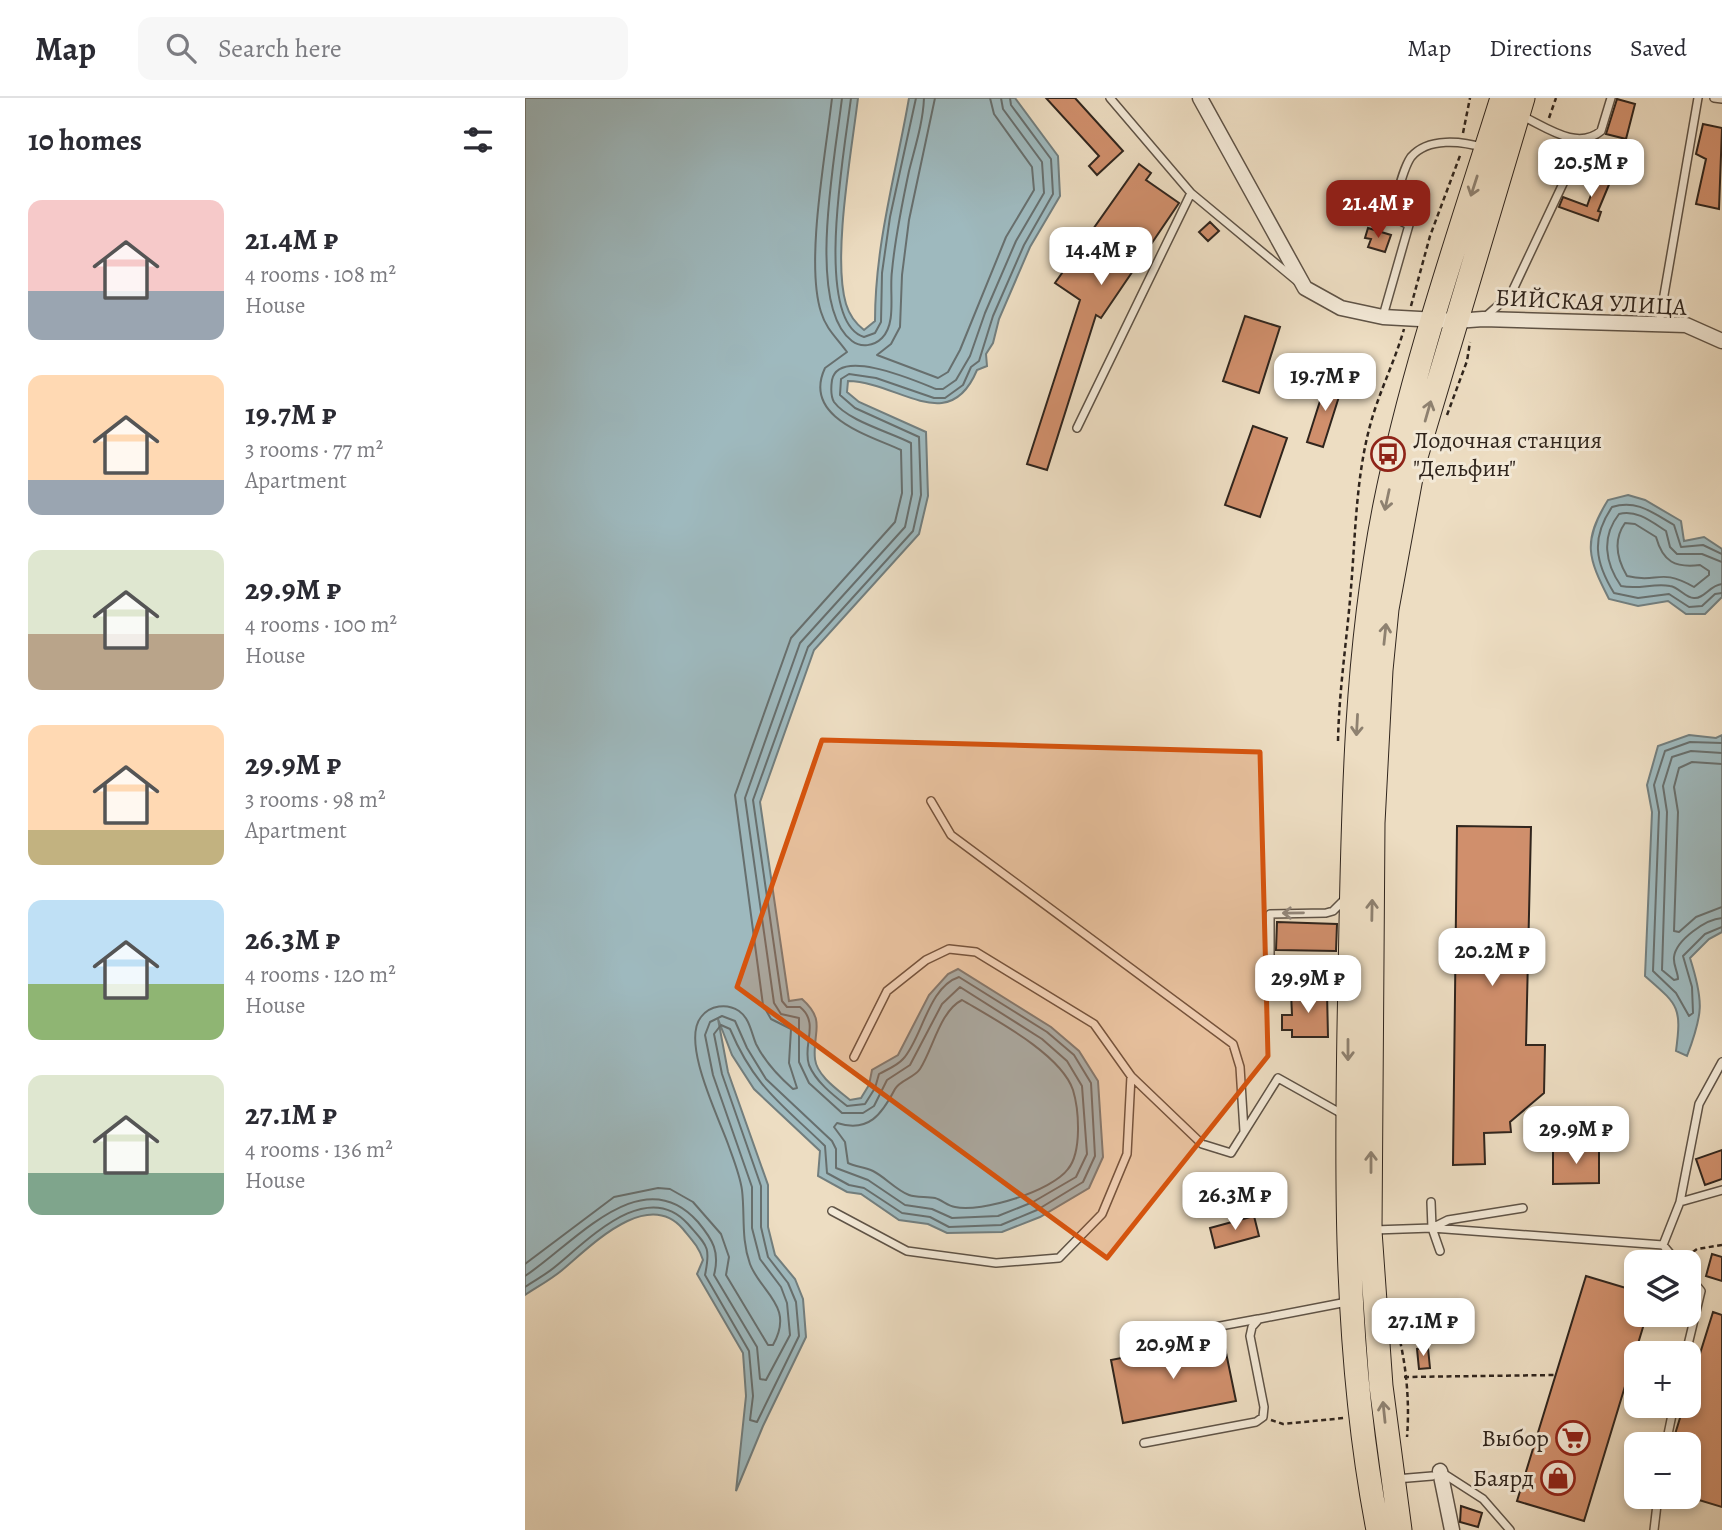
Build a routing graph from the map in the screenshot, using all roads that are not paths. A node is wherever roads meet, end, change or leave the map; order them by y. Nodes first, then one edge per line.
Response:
1 (1110, 98) edge
2 (1200, 98) edge
3 (1611, 98) edge
4 (1698, 98) edge
5 (1714, 98) edge
6 (1722, 99) edge
7 (1514, 103) edge
8 (1570, 139) junction
9 (1496, 152) junction
10 (1191, 193) junction
11 (1305, 288) junction
12 (1383, 317) junction
13 (1433, 319) junction
14 (1483, 319) junction
15 (1456, 321) junction
16 (1659, 324) junction
17 (1722, 341) edge
18 (1077, 428) dead end
19 (931, 802) dead end
20 (1352, 891) junction
21 (1350, 977) junction
22 (854, 1058) dead end
23 (1722, 1062) edge
24 (1131, 1076) junction
25 (1348, 1117) junction
26 (1244, 1132) junction
27 (1722, 1190) edge
28 (1431, 1202) dead end
29 (1680, 1202) junction
30 (1523, 1208) dead end
31 (832, 1212) dead end
32 (1431, 1228) junction
33 (1370, 1231) junction
34 (1664, 1245) junction
35 (1668, 1250) edge
36 (1440, 1251) dead end
37 (1353, 1301) junction
38 (1259, 1319) junction
39 (1129, 1343) dead end
40 (1144, 1443) dead end
41 (1436, 1473) junction
42 (1392, 1480) junction
43 (1656, 1509) edge
44 (1378, 1530) edge
45 (1400, 1530) edge
46 (1452, 1530) edge
47 (1510, 1530) edge
48 (1654, 1530) edge

1 - 10 lane
2 - 11 street
3 - 8 lane
4 - 16 lane
5 - 6 lane
7 - 8 lane
7 - 9 main road
8 - 14 lane
9 - 12 lane
9 -> 13 main road
9 - 15 main road
10 - 11 lane
10 - 18 lane
11 - 12 street, БИЙСКАЯ УЛИЦА
12 - 13 street, БИЙСКАЯ УЛИЦА
13 - 15 street, БИЙСКАЯ УЛИЦА
13 -> 20 main road
14 - 15 street, БИЙСКАЯ УЛИЦА
14 - 16 street, БИЙСКАЯ УЛИЦА
33 -> 15 main road
16 - 17 street, БИЙСКАЯ УЛИЦА
19 - 26 lane
20 - 21 main road
20 -> 21 lane
21 -> 25 main road
22 - 24 lane
23 - 29 lane
24 - 26 lane
24 - 31 lane
25 - 26 lane
25 - 37 main road
27 - 29 lane
28 - 32 lane
29 - 34 lane
30 - 32 lane
32 - 33 lane
32 - 34 lane
32 - 36 lane
42 -> 33 main road
34 - 35 lane
37 - 38 lane
37 - 44 main road
38 - 39 lane
38 - 40 lane
41 - 42 lane
41 - 46 street
41 - 47 lane
42 - 45 main road
43 - 48 lane

